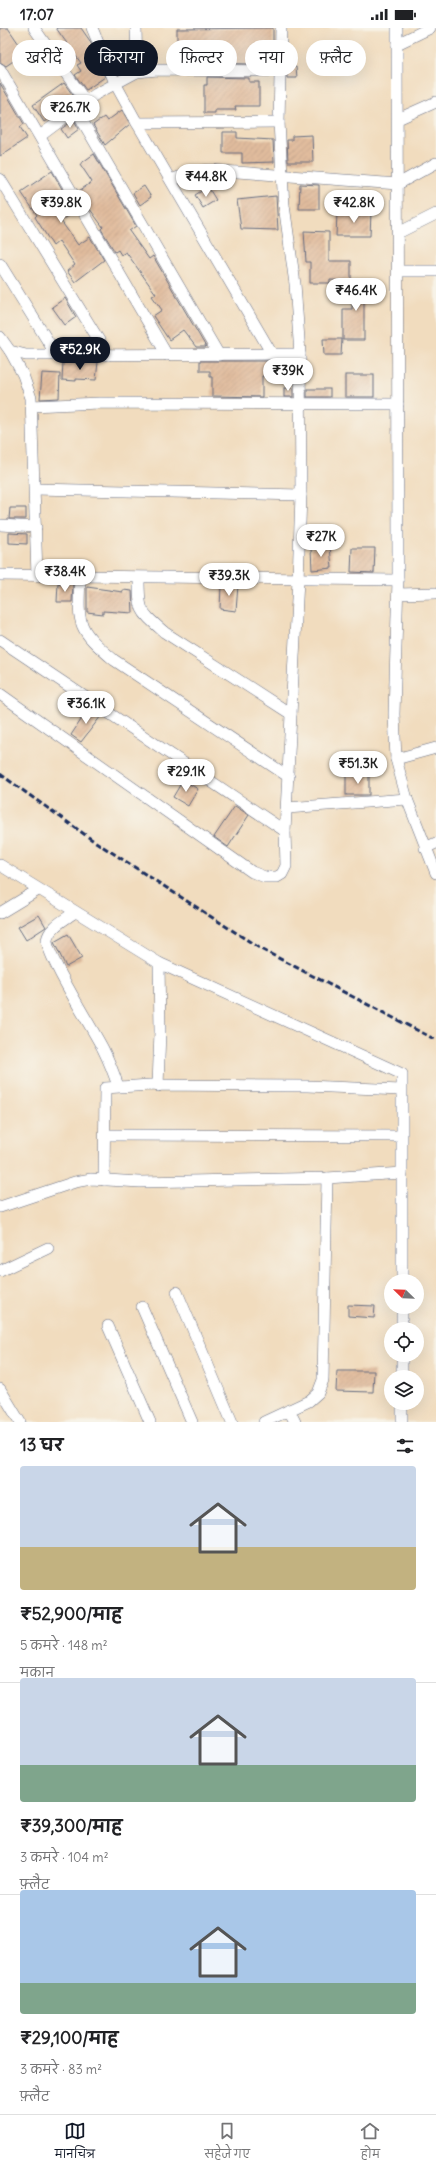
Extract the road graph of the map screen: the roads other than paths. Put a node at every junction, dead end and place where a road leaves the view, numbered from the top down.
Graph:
1 (34, 28) edge
2 (92, 28) edge
3 (136, 28) edge
4 (281, 28) edge
5 (397, 28) edge
6 (430, 28) edge
7 (136, 40) edge
8 (281, 40) edge
9 (397, 44) junction
10 (0, 69) edge
11 (158, 70) edge
12 (245, 71) edge
13 (129, 76) edge
14 (280, 76) edge
15 (115, 83) junction
16 (86, 102) junction
17 (436, 102) edge
18 (76, 110) junction
19 (398, 119) junction
20 (279, 122) junction
21 (137, 123) junction
22 (40, 136) junction
23 (436, 163) edge
24 (282, 176) junction
25 (0, 179) edge
26 (171, 180) junction
27 (398, 184) junction
28 (436, 214) edge
29 (398, 233) junction
30 (0, 264) edge
31 (398, 271) junction
32 (436, 271) edge
33 (0, 337) edge
34 (10, 351) junction
35 (272, 354) junction
36 (300, 354) junction
37 (108, 355) junction
38 (167, 355) junction
39 (219, 355) junction
40 (58, 356) junction
41 (300, 403) junction
42 (398, 404) junction
43 (32, 406) junction
44 (35, 489) junction
45 (301, 495) junction
46 (0, 525) edge
47 (36, 526) junction
48 (0, 575) edge
49 (37, 575) junction
50 (80, 576) junction
51 (139, 578) junction
52 (298, 580) junction
53 (398, 580) junction
54 (436, 593) edge
55 (398, 594) junction
56 (0, 640) edge
57 (0, 694) edge
58 (291, 714) junction
59 (436, 748) edge
60 (396, 759) junction
61 (289, 777) junction
62 (407, 799) junction
63 (287, 808) junction
64 (285, 831) junction
65 (436, 843) edge
66 (426, 848) junction
67 (0, 865) edge
68 (436, 873) edge
69 (38, 890) junction
70 (75, 912) junction
71 (0, 913) edge
72 (159, 963) junction
73 (118, 1086) junction
74 (158, 1086) junction
75 (401, 1090) junction
76 (105, 1135) junction
77 (401, 1136) junction
78 (402, 1173) junction
79 (327, 1178) junction
80 (104, 1180) junction
81 (0, 1207) edge
82 (48, 1248) dead end
83 (0, 1271) edge
84 (402, 1274) edge
85 (177, 1292) dead end
86 (142, 1307) dead end
87 (108, 1326) dead end
88 (0, 1389) edge
89 (289, 1410) junction
90 (402, 1410) edge
91 (20, 1422) edge
92 (150, 1422) edge
93 (192, 1422) edge
94 (232, 1422) edge
95 (264, 1422) edge
96 (295, 1422) edge
97 (402, 1422) edge

1 - 16 street
2 - 15 street
3 - 7 street
4 - 8 street
5 - 9 street
6 - 9 street
9 - 19 street
10 - 22 street
11 - 12 street
13 - 15 street
14 - 20 street
15 - 16 street
15 - 21 street
16 - 18 street
17 - 19 street
18 - 22 street
18 - 39 street
19 - 27 street
20 - 21 street
20 - 24 street
21 - 26 street
22 - 38 street
23 - 27 street
24 - 26 street
24 - 27 street
24 - 36 street
25 - 37 street
26 - 35 street
27 - 29 street
28 - 29 street
29 - 31 street
30 - 40 street
31 - 32 street
31 - 42 street
33 - 34 street
34 - 40 street
34 - 43 street
35 - 36 street
35 - 39 street
36 - 41 street
37 - 38 street
37 - 40 street
38 - 39 street
41 - 42 street
41 - 43 street
41 - 45 street
42 - 53 street
43 - 44 street
44 - 45 street
44 - 47 street
45 - 52 street
46 - 47 street
47 - 49 street
48 - 49 street
49 - 50 street
50 - 51 street
50 - 61 street
51 - 52 street
51 - 58 street
52 - 53 street
52 - 58 street
53 - 55 street
54 - 55 street
55 - 60 street
56 - 64 street
57 - 64 street
58 - 61 street
59 - 60 street
60 - 62 street
61 - 63 street
62 - 63 street
62 - 66 street
63 - 64 street
65 - 66 street
66 - 68 street
67 - 69 street
69 - 70 street
69 - 71 street
70 - 72 street
70 - 73 street
72 - 74 street
72 - 75 street
73 - 74 street
73 - 76 street
74 - 75 street
75 - 77 street
76 - 77 street
76 - 80 street
77 - 78 street
78 - 79 street
78 - 84 street
79 - 80 street
79 - 89 street
80 - 81 street
82 - 83 street
85 - 94 street
86 - 93 street
87 - 92 street
88 - 91 street
89 - 95 street
89 - 96 street
90 - 97 street

